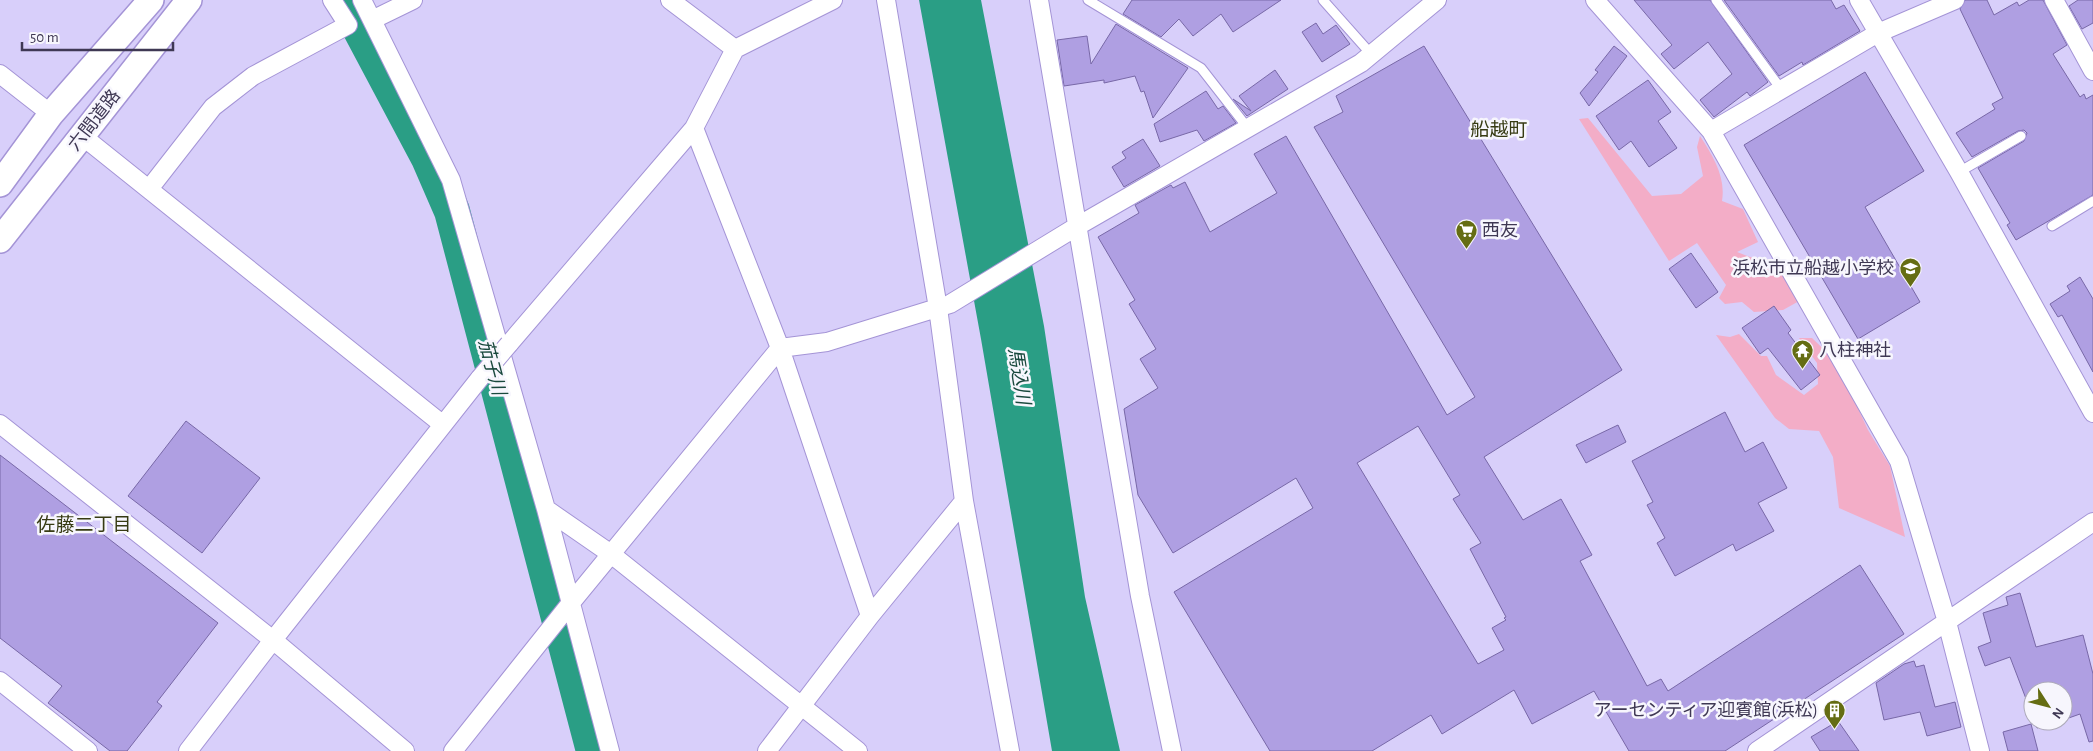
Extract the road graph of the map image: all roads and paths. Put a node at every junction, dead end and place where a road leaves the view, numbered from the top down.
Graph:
1 (151, 0) edge
2 (189, 0) edge
3 (332, 0) edge
4 (362, 0) edge
5 (413, 0) edge
6 (670, 0) edge
7 (833, 0) edge
8 (886, 0) edge
9 (1039, 0) edge
10 (1088, 0) edge
11 (1323, 0) edge
12 (1437, 0) edge
13 (1595, 0) edge
14 (1716, 0) edge
15 (1859, 0) edge
16 (1955, 0) edge
17 (2054, 0) edge
18 (372, 20) junction
19 (1878, 33) junction
20 (735, 49) junction
21 (1371, 54) junction
22 (2093, 71) edge
23 (0, 74) edge
24 (1781, 89) junction
25 (51, 114) junction
26 (1247, 127) junction
27 (694, 128) junction
28 (1711, 131) junction
29 (81, 135) junction
30 (2021, 136) dead end
31 (1960, 172) junction
32 (0, 184) edge
33 (149, 189) junction
34 (2093, 201) edge
35 (2052, 226) dead end
36 (1071, 230) junction
37 (0, 240) edge
38 (944, 306) junction
39 (780, 348) junction
40 (2093, 413) edge
41 (0, 424) edge
42 (442, 424) junction
43 (964, 501) junction
44 (546, 509) junction
45 (2093, 522) edge
46 (611, 554) junction
47 (570, 604) junction
48 (870, 616) junction
49 (1947, 622) junction
50 (274, 640) junction
51 (0, 681) edge
52 (801, 708) junction
53 (88, 751) edge
54 (188, 751) edge
55 (405, 751) edge
56 (453, 751) edge
57 (610, 751) edge
58 (767, 751) edge
59 (858, 751) edge
60 (1010, 751) edge
61 (1172, 751) edge
62 (1757, 751) edge
63 (1980, 751) edge

1 - 25 street, 六間道路
2 - 29 street, 六間道路
3 - 33 street
4 - 18 street
5 - 18 street
6 - 20 street
7 - 20 street
8 - 38 street
9 - 36 street
10 - 26 lane
11 - 21 lane
12 - 21 street
13 - 28 street
14 - 24 lane
15 - 19 street
16 - 19 street
17 - 22 street
18 - 44 street
19 - 24 street
19 - 31 street
20 - 27 street
21 - 26 street
23 - 25 street
24 - 28 street
25 - 32 street, 六間道路
26 - 36 street
27 - 39 street
27 - 42 street, bridge
28 - 49 street
29 - 33 street
29 - 37 street, 六間道路
30 - 31 lane
31 - 40 street
33 - 42 street
34 - 35 lane
36 - 38 street
36 - 61 street
38 - 39 street
38 - 43 street
39 - 46 street
39 - 48 street
41 - 50 street
42 - 50 street
43 - 48 street
43 - 60 street
44 - 46 street
44 - 47 street
45 - 49 street
46 - 47 street
46 - 52 street
47 - 56 street
47 - 57 street
48 - 52 street
49 - 62 street
49 - 63 street
50 - 54 street
50 - 55 street
51 - 53 street
52 - 58 street
52 - 59 street

